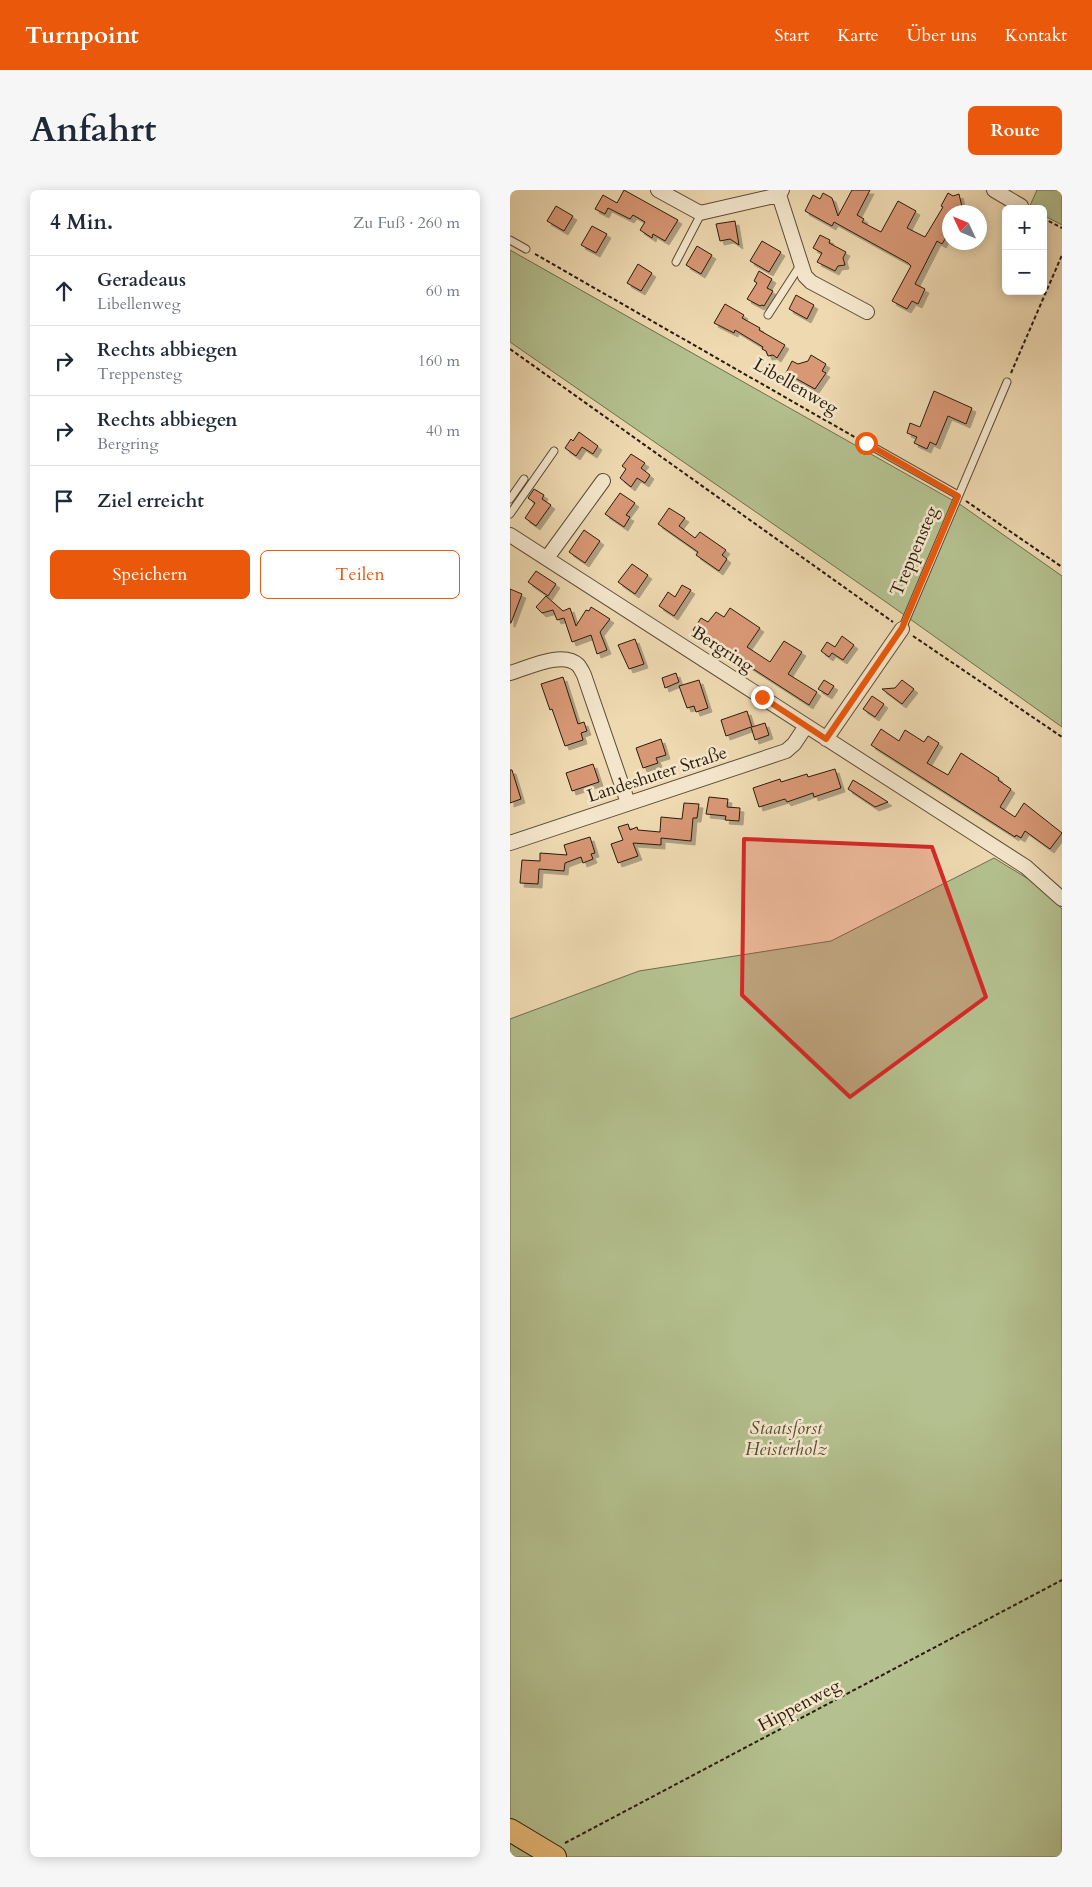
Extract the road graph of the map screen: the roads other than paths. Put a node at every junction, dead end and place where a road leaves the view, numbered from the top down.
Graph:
1 (658, 190) edge
2 (994, 190) edge
3 (780, 192) edge
4 (1019, 205) edge
5 (702, 212) junction
6 (510, 240) edge
7 (526, 249) road end
8 (676, 262) dead end
9 (801, 264) junction
10 (867, 312) dead end
11 (768, 315) dead end
12 (1008, 382) road end
13 (866, 443) road end
14 (554, 451) dead end
15 (524, 479) dead end
16 (603, 481) dead end
17 (958, 496) junction
18 (510, 499) edge
19 (510, 514) edge
20 (510, 535) edge
21 (547, 558) junction
22 (902, 628) joint
23 (510, 673) edge
24 (806, 726) junction
25 (826, 739) junction
26 (628, 803) junction
27 (510, 843) edge
28 (1062, 899) edge
29 (510, 1830) edge
30 (551, 1854) edge

1 - 5 street
2 - 4 street
3 - 5 street
3 - 9 street
5 - 8 lane
6 - 7 lane
9 - 10 street
9 - 11 lane
12 - 17 lane, Treppensteg
13 - 17 lane
14 - 19 lane
15 - 18 lane
16 - 21 street
17 - 22 lane, Treppensteg
20 - 21 street, Bergring
21 - 24 street, Bergring
22 - 25 street, Treppensteg
23 - 26 street
24 - 25 street, Bergring
24 - 26 street, Landeshuter Straße
25 - 28 street, Bergring
26 - 27 street, Landeshuter Straße
29 - 30 main road

